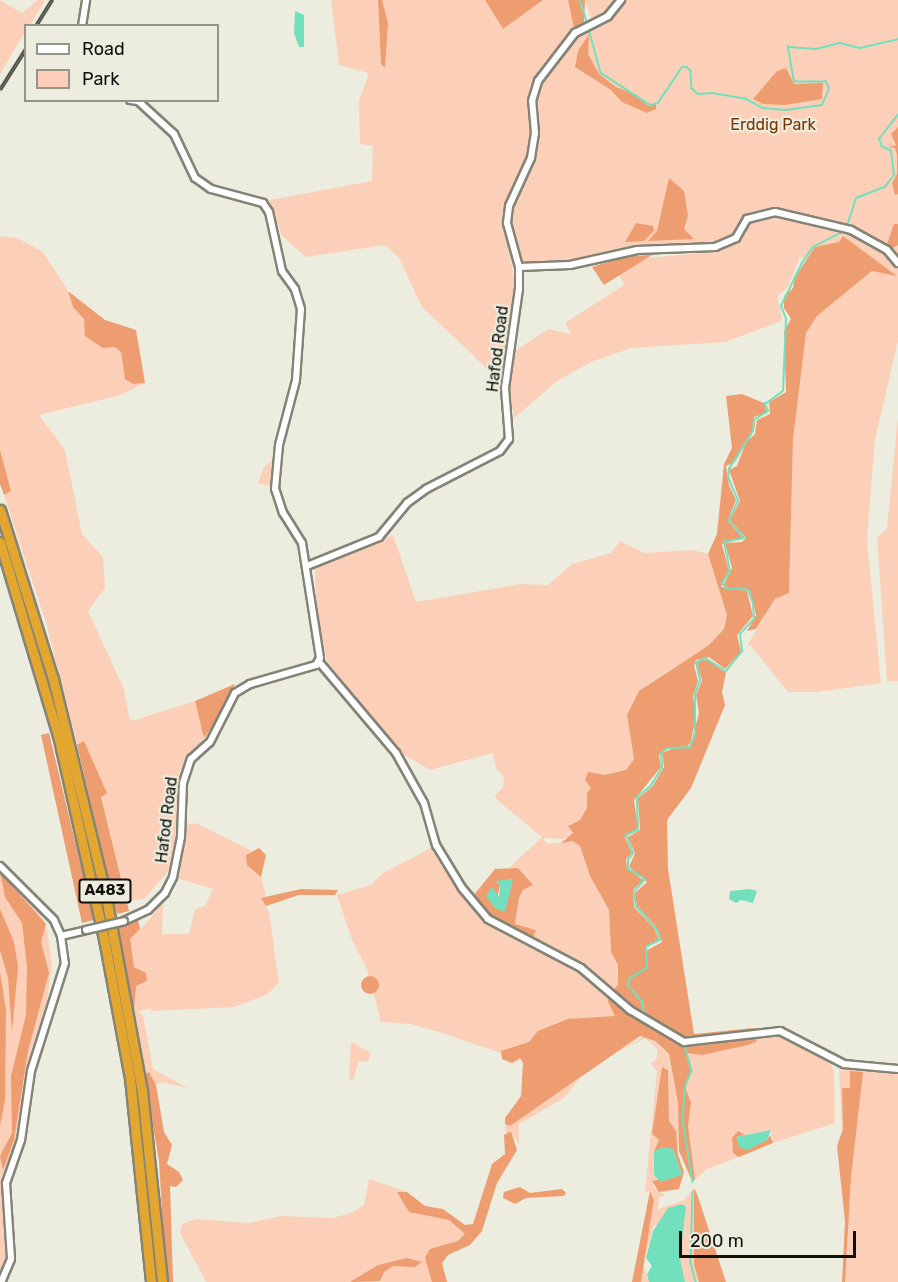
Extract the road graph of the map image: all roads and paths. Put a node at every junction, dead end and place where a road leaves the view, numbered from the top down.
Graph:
1 (86, 0) edge
2 (621, 0) edge
3 (82, 24) edge
4 (139, 102) edge
5 (898, 262) edge
6 (519, 267) junction
7 (0, 510) edge
8 (0, 542) edge
9 (307, 566) junction
10 (320, 663) junction
11 (0, 866) edge
12 (61, 936) junction
13 (898, 1069) edge
14 (1, 1282) edge
15 (151, 1282) edge
16 (162, 1282) edge

1 - 3 street
2 - 6 street, Hafod Road
4 - 9 street
5 - 6 street
6 - 9 street, Hafod Road
7 - 16 highway, A483
8 - 15 highway, A483
9 - 10 street
10 - 12 street, Hafod Road, bridge
10 - 13 street
11 - 12 street
12 - 14 street

